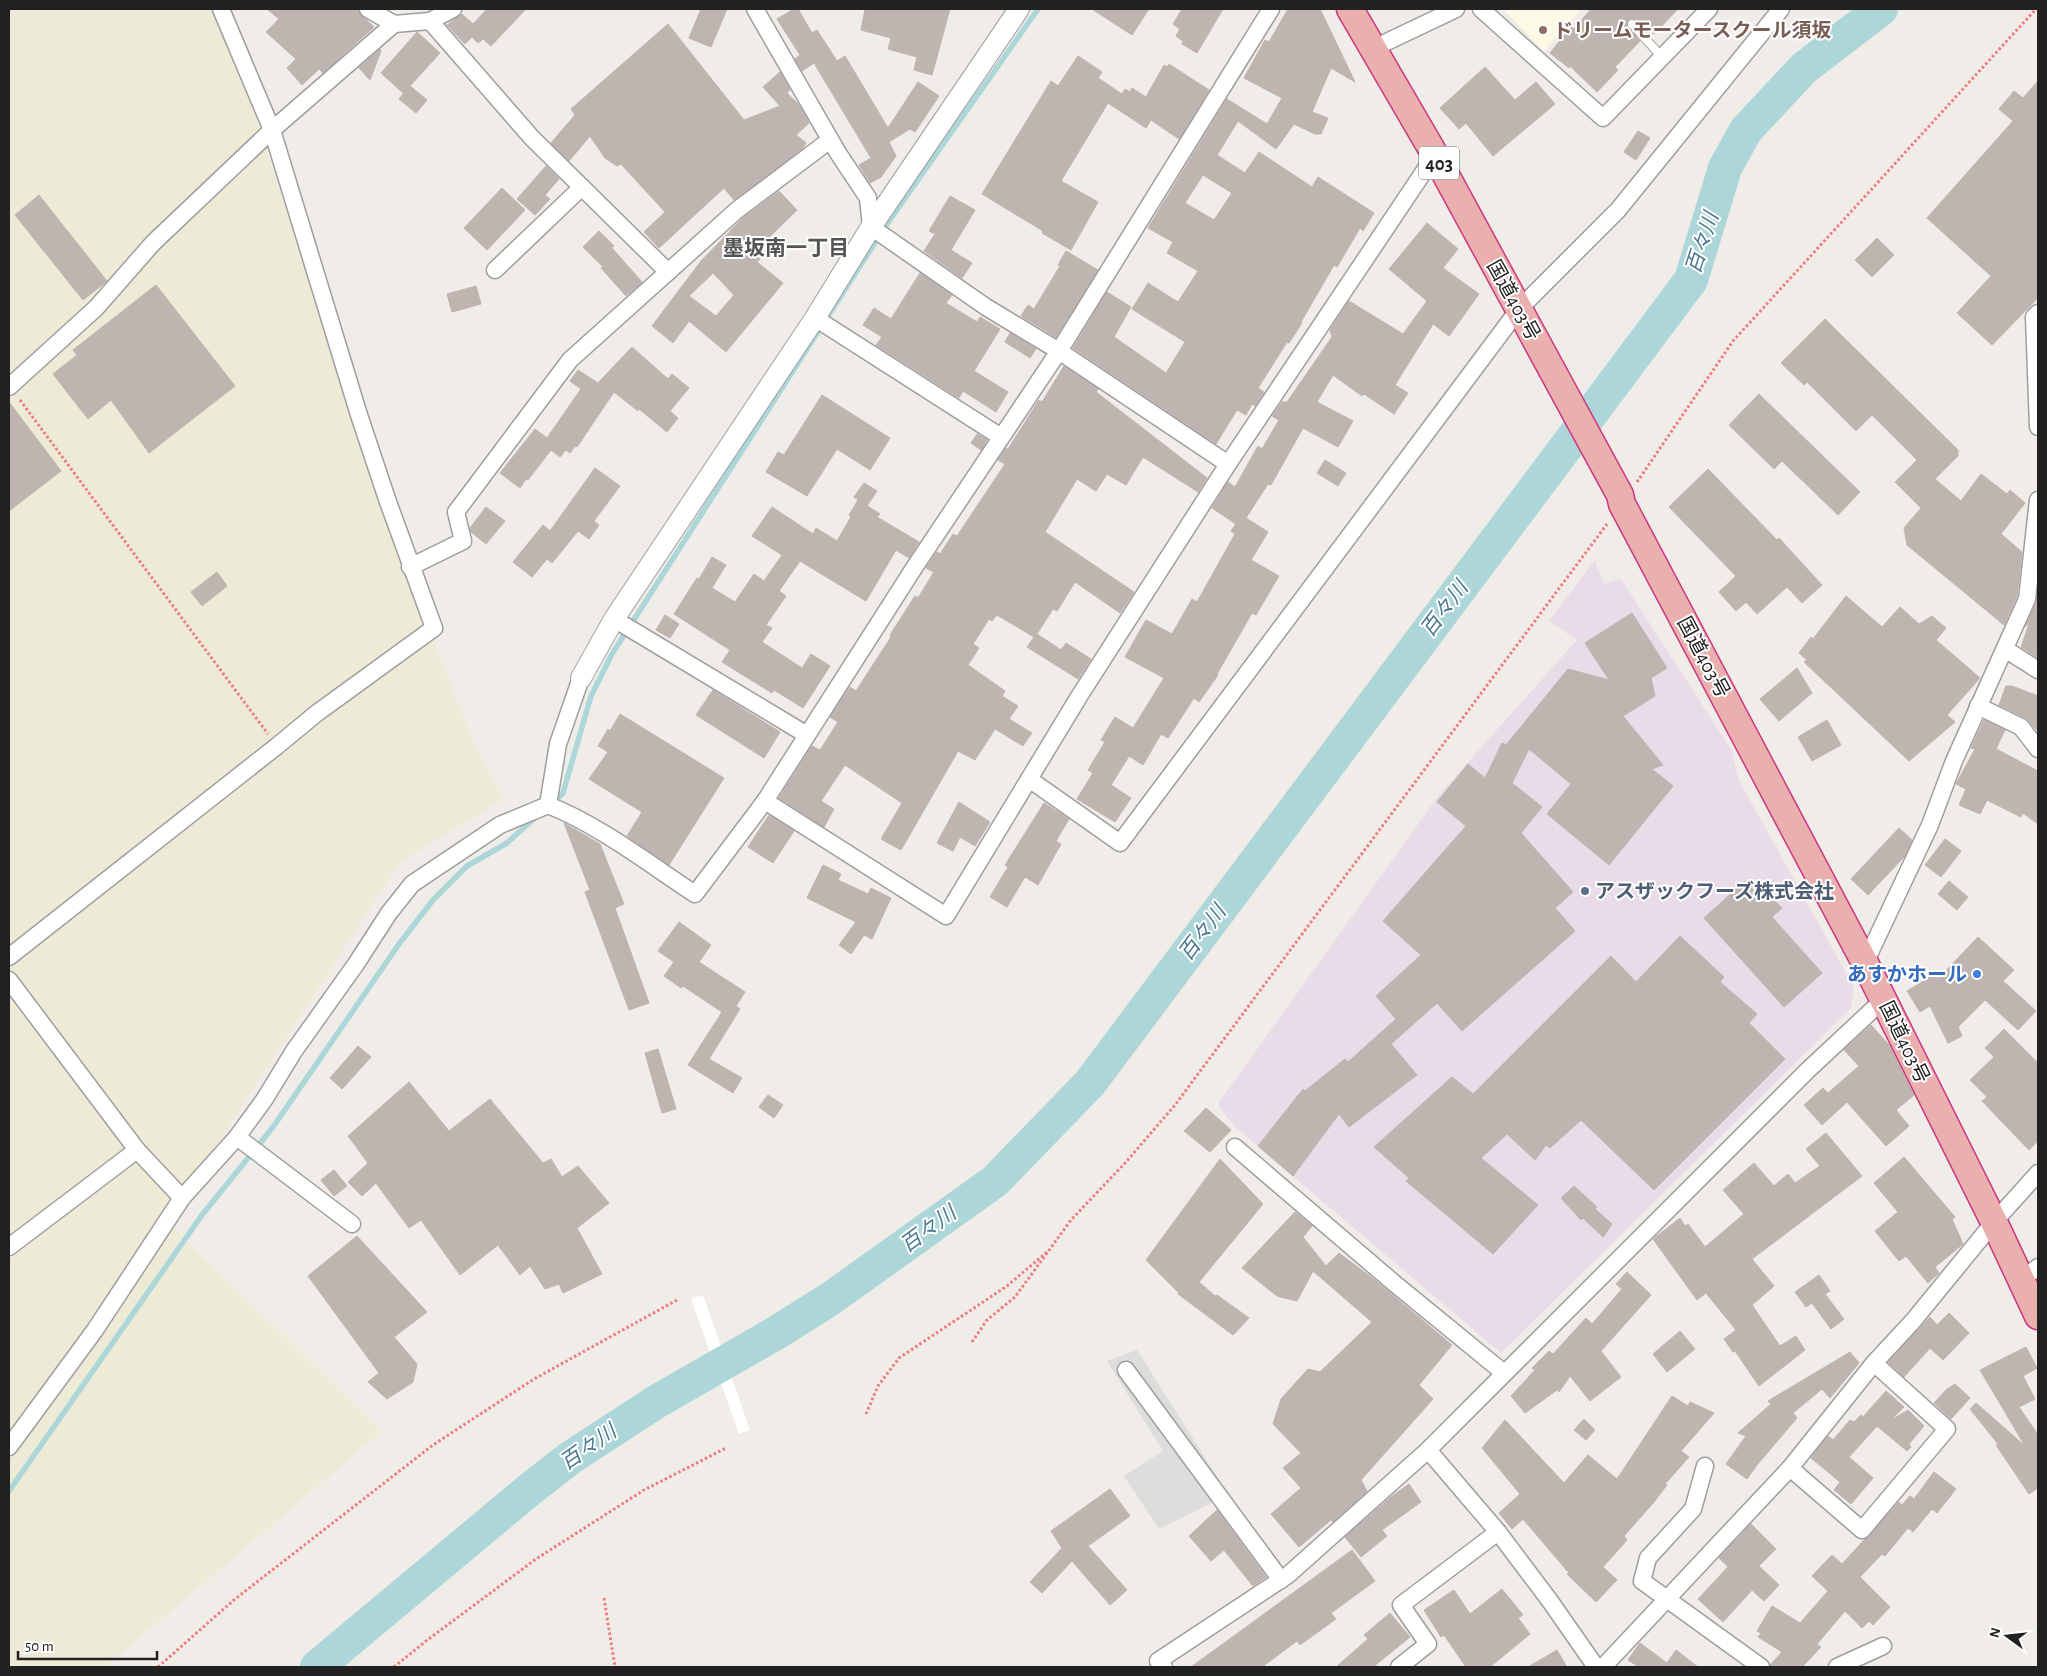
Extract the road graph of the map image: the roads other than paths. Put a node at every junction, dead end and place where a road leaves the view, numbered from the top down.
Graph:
1 (220, 9) edge
2 (368, 9) edge
3 (453, 9) edge
4 (755, 9) edge
5 (1019, 9) edge
6 (1271, 9) edge
7 (1350, 9) edge
8 (1456, 9) edge
9 (1481, 9) edge
10 (1709, 9) edge
11 (1781, 9) edge
12 (430, 21) junction
13 (394, 24) junction
14 (1632, 24) dead end
15 (1374, 48) junction
16 (1662, 57) junction
17 (272, 130) junction
18 (830, 140) junction
19 (1435, 155) junction
20 (582, 187) junction
21 (871, 227) junction
22 (495, 270) dead end
23 (668, 272) junction
24 (2038, 313) edge
25 (1522, 314) junction
26 (815, 318) junction
27 (1059, 351) junction
28 (9, 386) edge
29 (2038, 398) edge
30 (2038, 427) edge
31 (1001, 437) junction
32 (1228, 464) junction
33 (2038, 500) edge
34 (410, 567) junction
35 (614, 618) junction
36 (2005, 649) junction
37 (2038, 670) edge
38 (581, 678) joint
39 (1978, 706) junction
40 (807, 735) junction
41 (2038, 749) edge
42 (1029, 779) junction
43 (765, 801) junction
44 (548, 805) junction
45 (9, 957) edge
46 (1865, 963) junction
47 (9, 980) edge
48 (1884, 999) junction
49 (237, 1137) junction
50 (1234, 1147) dead end
51 (136, 1150) junction
52 (2038, 1173) edge
53 (182, 1198) junction
54 (1994, 1222) junction
55 (352, 1224) dead end
56 (9, 1246) edge
57 (2030, 1274) edge
58 (2038, 1316) edge
59 (1874, 1363) junction
60 (1126, 1370) dead end
61 (1504, 1373) junction
62 (9, 1446) edge
63 (1428, 1450) junction
64 (1705, 1466) dead end
65 (1790, 1468) junction
66 (1498, 1532) junction
67 (1281, 1580) junction
68 (1668, 1600) junction
69 (1883, 1646) dead end
70 (1164, 1667) edge
71 (1399, 1667) edge
72 (1596, 1667) edge
73 (1603, 1667) edge
74 (1761, 1667) edge
75 (1837, 1667) edge

1 - 17 street
2 - 13 street
3 - 12 street
4 - 18 street
5 - 21 street
6 - 27 street
7 - 15 highway, 国道403号 / 403
8 - 15 street
9 - 16 street
10 - 16 street
11 - 25 street
12 - 13 street
12 - 20 street
13 - 17 street
14 - 16 lane
15 - 19 highway, 国道403号 / 403
17 - 28 street
17 - 34 street
18 - 21 street
18 - 23 street
19 - 25 highway, 国道403号 / 403
19 - 32 street
20 - 22 street
20 - 23 street
21 - 26 street
21 - 27 street
23 - 34 street
24 - 29 street
25 - 42 street
25 - 46 highway, 国道403号 / 403
26 - 31 street
26 - 35 street
27 - 31 street
27 - 32 street
29 - 30 street
31 - 40 street
32 - 42 street
33 - 36 street
34 - 45 street
35 - 38 street
35 - 40 street
36 - 37 street
36 - 39 street
38 - 44 street
39 - 41 street
39 - 46 street
40 - 43 street
42 - 43 street
43 - 44 street
44 - 49 street
46 - 48 highway, 国道403号 / 403
47 - 51 street
48 - 54 highway, 国道403号 / 403
48 - 61 street
49 - 53 street
49 - 55 street
50 - 61 street
51 - 53 street
51 - 56 street
52 - 54 street
53 - 62 street
54 - 57 highway, 国道403号 / 403
54 - 59 street
57 - 58 highway, 国道403号 / 403
59 - 65 street
59 - 65 street
60 - 67 street
61 - 63 street
63 - 66 street
63 - 67 street
64 - 68 street
65 - 68 street
66 - 71 street
66 - 72 street
67 - 70 street
68 - 73 street
68 - 74 street
69 - 75 street

